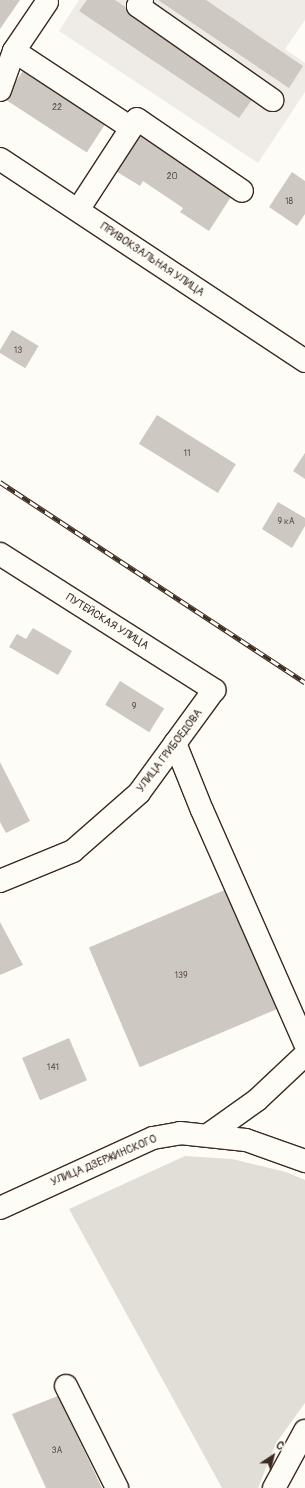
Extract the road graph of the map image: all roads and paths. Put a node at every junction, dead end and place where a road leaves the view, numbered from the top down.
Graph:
1 (142, 0) edge
2 (46, 2) dead end
3 (14, 51) junction
4 (0, 90) edge
5 (272, 100) dead end
6 (131, 128) junction
7 (0, 159) edge
8 (242, 191) dead end
9 (78, 210) junction
10 (305, 361) edge
11 (0, 554) edge
12 (214, 690) joint
13 (175, 743) junction
14 (0, 881) edge
15 (305, 1042) edge
16 (305, 1055) edge
17 (208, 1135) junction
18 (305, 1161) edge
19 (0, 1208) edge
20 (66, 1386) dead end
21 (305, 1431) edge
22 (117, 1488) edge
23 (274, 1488) edge

1 - 5 street
2 - 3 street
3 - 4 street
3 - 6 street
6 - 8 street
6 - 9 street
7 - 9 street, ПРИВОКЗАЛЬНАЯ УЛИЦА
9 - 10 street, ПРИВОКЗАЛЬНАЯ УЛИЦА
11 - 12 street, ПУТЕЙСКАЯ УЛИЦА
12 - 13 street, УЛИЦА ГРИБОЕДОВА
13 - 14 street, УЛИЦА ГРИБОЕДОВА
13 - 15 street
16 - 17 street
17 - 18 street, УЛИЦА ДЗЕРЖИНСКОГО
17 - 19 street, УЛИЦА ДЗЕРЖИНСКОГО
20 - 22 street
21 - 23 street

